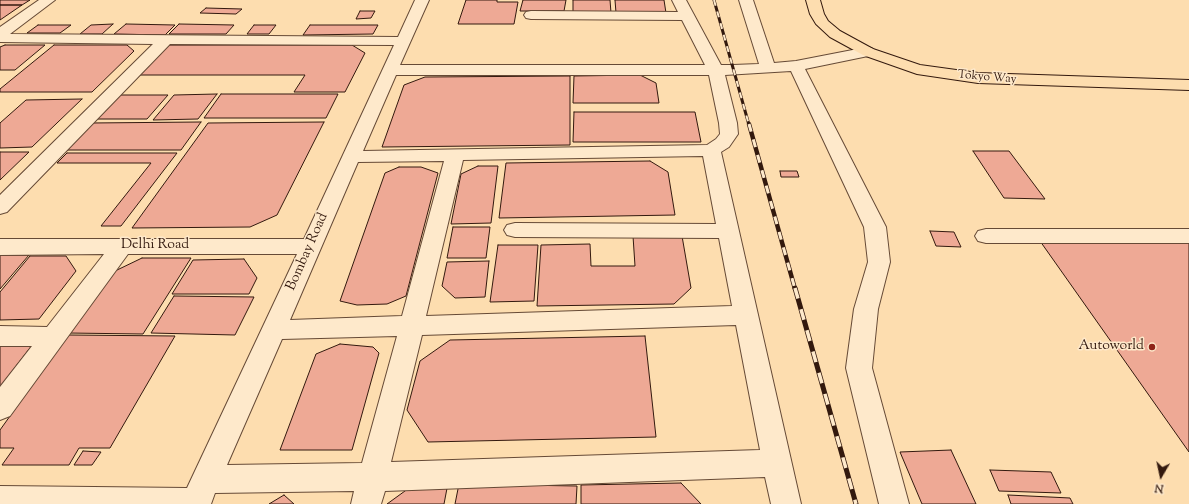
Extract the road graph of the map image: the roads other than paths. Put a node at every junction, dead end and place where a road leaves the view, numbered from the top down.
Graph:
1 (48, 0) edge
2 (422, 0) edge
3 (680, 0) edge
4 (746, 0) edge
5 (812, 0) edge
6 (531, 15) dead end
7 (688, 16) junction
8 (0, 34) edge
9 (0, 38) edge
10 (166, 39) junction
11 (403, 41) junction
12 (868, 52) junction
13 (796, 66) junction
14 (768, 68) junction
15 (390, 70) junction
16 (716, 71) junction
17 (1189, 85) edge
18 (711, 150) junction
19 (455, 155) junction
20 (351, 157) junction
21 (0, 207) edge
22 (515, 230) dead end
23 (728, 231) junction
24 (986, 236) dead end
25 (1189, 236) edge
26 (0, 246) edge
27 (122, 246) junction
28 (311, 246) junction
29 (746, 315) junction
30 (412, 325) junction
31 (273, 330) junction
32 (0, 336) edge
33 (53, 337) junction
34 (0, 408) edge
35 (777, 463) junction
36 (370, 490) edge
37 (199, 495) edge
38 (0, 501) edge
39 (786, 504) edge
40 (894, 504) edge

1 - 8 street
2 - 11 street, Bombay Road
3 - 7 street
4 - 14 street
5 - 12 main road, Tokyo Way
6 - 7 street
7 - 16 street
9 - 10 street
10 - 11 street
10 - 21 street
11 - 15 street, Bombay Road
12 - 13 street
12 - 17 main road, Tokyo Way
13 - 14 street
13 - 40 street
14 - 16 street
15 - 16 street
15 - 20 street, Bombay Road
16 - 18 street
18 - 19 street
18 - 23 street
19 - 20 street
19 - 30 street
20 - 28 street, Bombay Road
22 - 23 street
23 - 29 street
24 - 25 street
26 - 27 street, Delhi Road
27 - 28 street, Delhi Road
27 - 33 street
28 - 31 street, Bombay Road
29 - 30 street
29 - 35 street
30 - 31 street
30 - 36 street
31 - 37 street, Bombay Road
32 - 33 street
33 - 34 street
35 - 36 street
35 - 39 street
36 - 37 street
37 - 38 street

